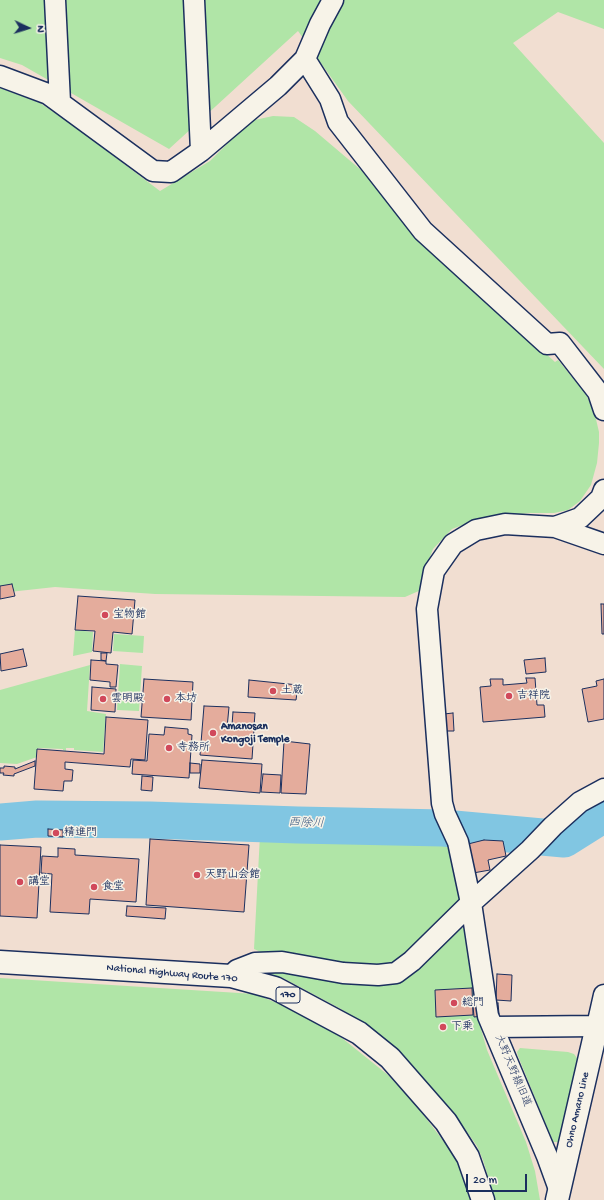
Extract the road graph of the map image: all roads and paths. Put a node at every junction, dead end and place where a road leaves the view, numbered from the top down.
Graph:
1 (55, 0) edge
2 (194, 0) edge
3 (333, 0) edge
4 (305, 59) junction
5 (0, 76) edge
6 (60, 102) junction
7 (201, 151) junction
8 (604, 410) edge
9 (604, 490) edge
10 (555, 527) junction
11 (604, 544) edge
12 (604, 789) edge
13 (471, 903) junction
14 (0, 962) edge
15 (231, 976) junction
16 (604, 995) edge
17 (601, 1026) edge
18 (493, 1027) junction
19 (558, 1194) edge
20 (483, 1200) edge

1 - 6 street
2 - 7 street
3 - 4 street
4 - 7 street
4 - 8 street
5 - 6 street
6 - 7 street
9 - 10 street
10 - 11 street
10 - 13 street
12 - 13 street
13 - 15 street
13 - 18 street
14 - 15 main road, National Highway Route 170 / 170
15 - 20 main road, National Highway Route 170 / 170
16 - 17 street
17 - 18 street, 大野天野線旧道
17 - 19 main road, Ohno Amano Line
18 - 19 street, 大野天野線旧道

